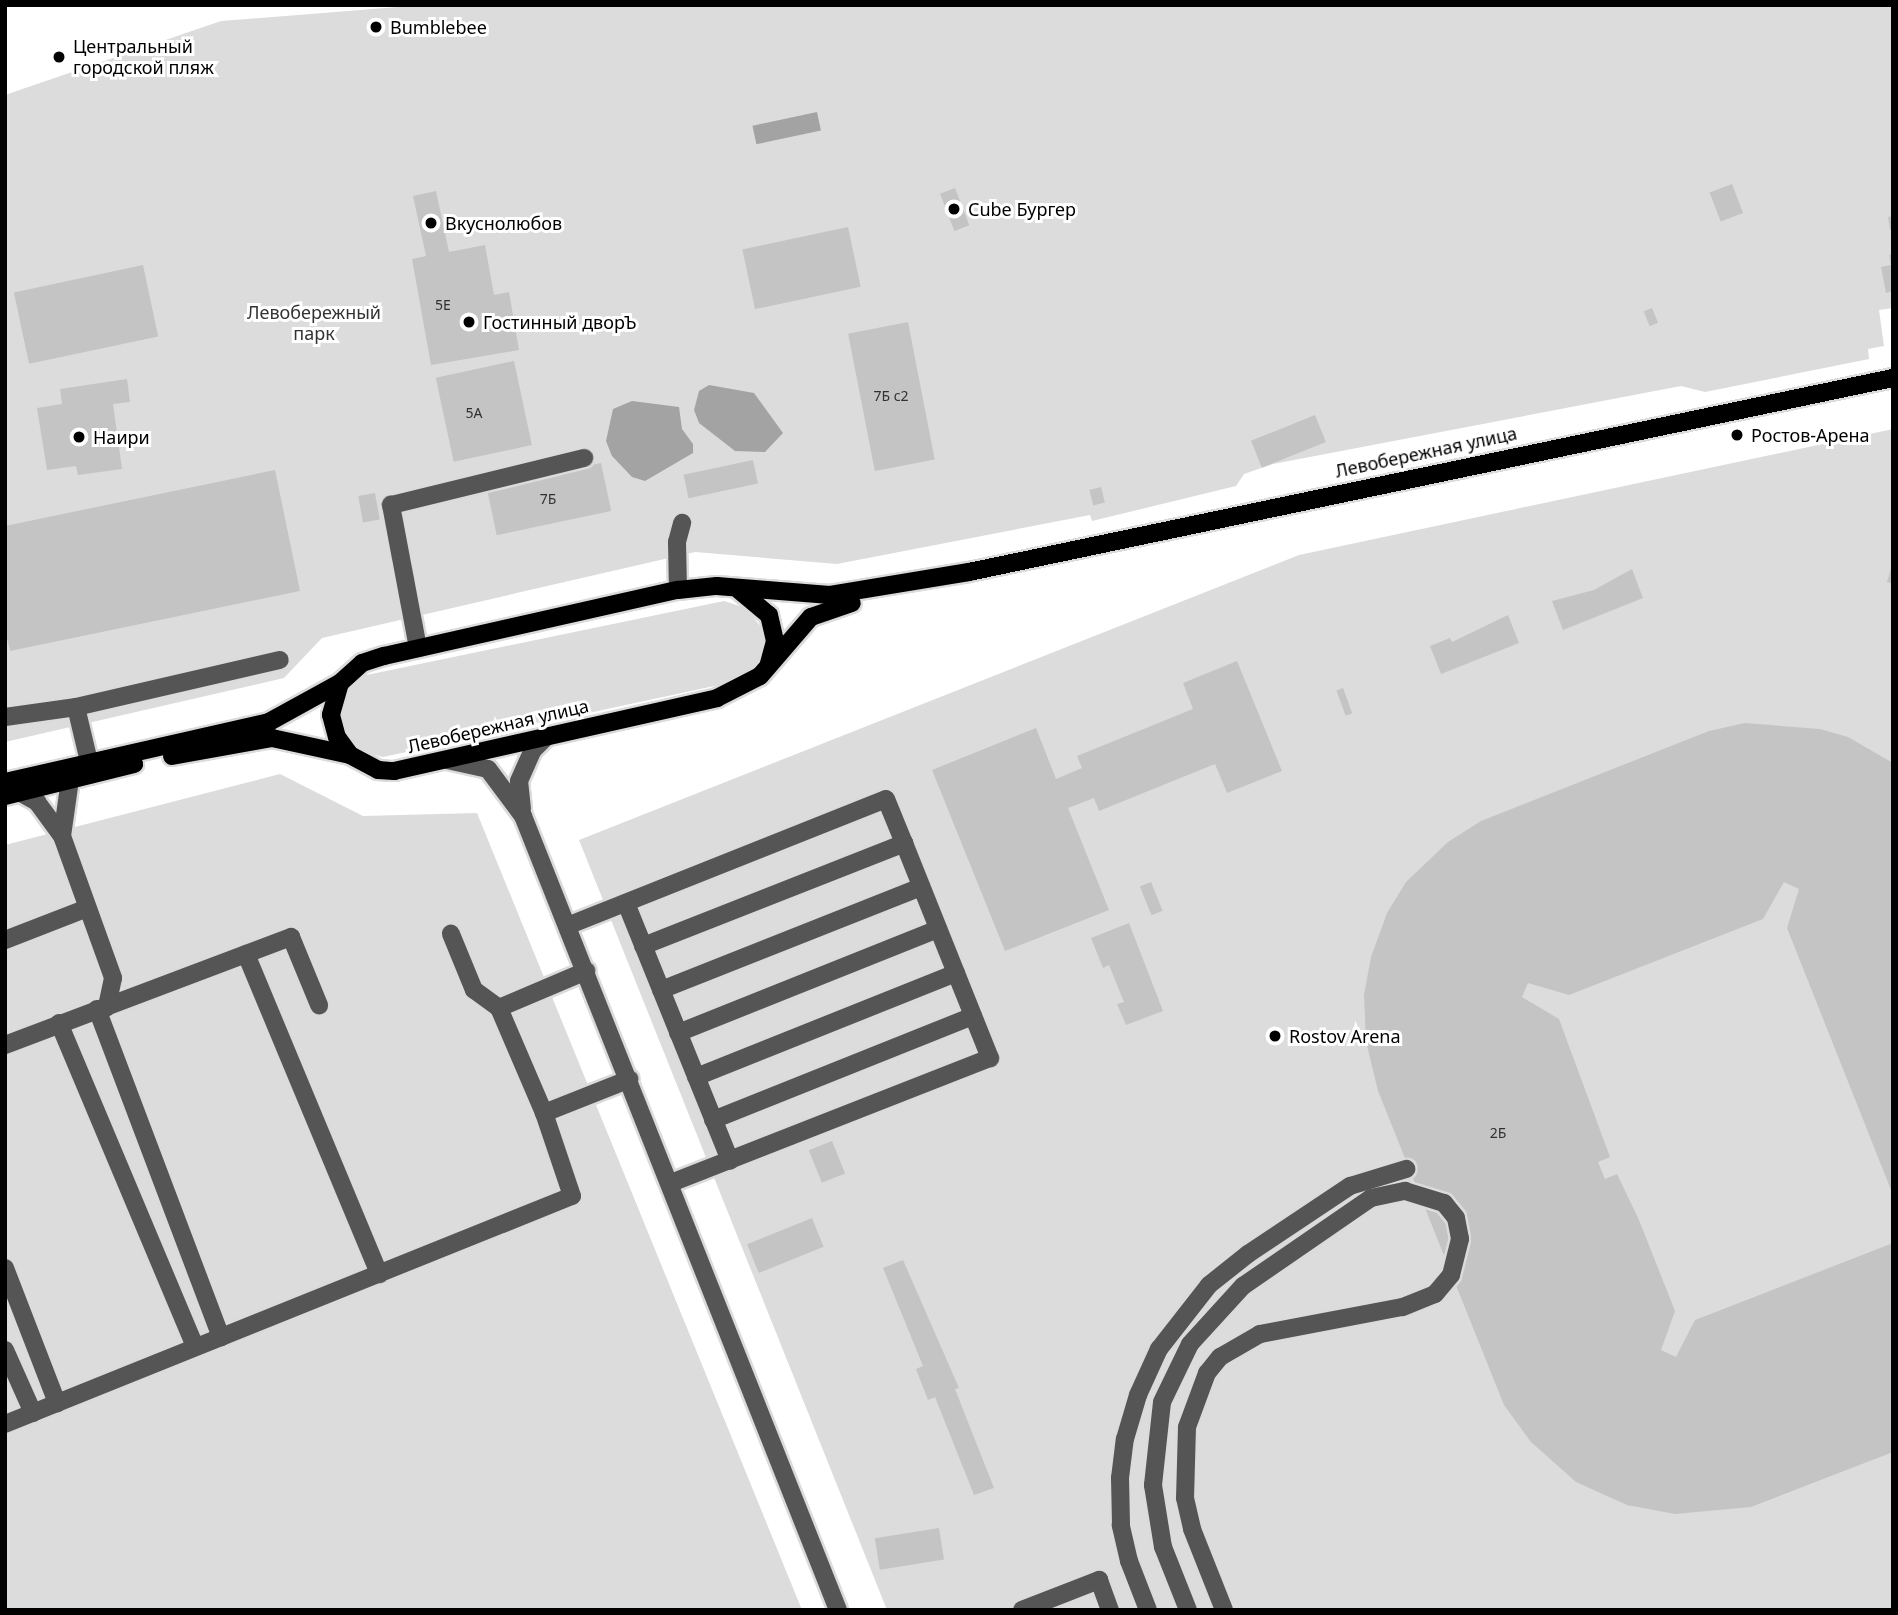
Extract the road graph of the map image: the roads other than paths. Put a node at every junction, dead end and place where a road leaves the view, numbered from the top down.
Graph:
1 (1893, 379) edge
2 (584, 458) dead end
3 (682, 523) dead end
4 (969, 572) junction
5 (678, 590) junction
6 (739, 590) junction
7 (418, 648) junction
8 (280, 660) dead end
9 (769, 666) junction
10 (340, 683) junction
11 (76, 707) junction
12 (5, 718) edge
13 (546, 737) junction
14 (350, 755) junction
15 (444, 759) junction
16 (91, 768) junction
17 (70, 779) junction
18 (10, 790) edge
19 (523, 816) junction
20 (62, 836) junction
21 (904, 843) junction
22 (921, 887) junction
23 (626, 903) junction
24 (85, 909) junction
25 (567, 926) junction
26 (938, 929) junction
27 (451, 934) dead end
28 (5, 940) edge
29 (643, 946) junction
30 (246, 954) junction
31 (586, 971) junction
32 (956, 973) junction
33 (113, 978) junction
34 (661, 990) junction
35 (142, 991) junction
36 (319, 1005) dead end
37 (102, 1008) junction
38 (499, 1008) junction
39 (973, 1016) junction
40 (59, 1023) junction
41 (678, 1032) junction
42 (5, 1045) edge
43 (696, 1077) junction
44 (630, 1079) junction
45 (544, 1113) junction
46 (713, 1120) junction
47 (730, 1161) junction
48 (1406, 1170) dead end
49 (670, 1183) junction
50 (5, 1268) edge
51 (379, 1274) junction
52 (220, 1337) junction
53 (195, 1347) junction
54 (5, 1350) edge
55 (57, 1404) junction
56 (33, 1413) junction
57 (5, 1423) edge
58 (838, 1610) edge
59 (1022, 1610) edge
60 (1110, 1610) edge
61 (1148, 1610) edge
62 (1188, 1610) edge
63 (1224, 1610) edge

1 - 4 main road, Левобережная улица
2 - 7 street
3 - 5 street
4 - 6 main road, Левобережная улица
4 - 9 main road, Левобережная улица
5 - 6 main road, Левобережная улица
5 - 7 main road, Левобережная улица
6 - 9 main road
7 - 10 main road, Левобережная улица
8 - 11 street
9 - 13 main road, Левобережная улица
10 - 14 main road
10 - 16 main road, Левобережная улица
11 - 12 street
11 - 16 street
13 - 15 main road, Левобережная улица
13 - 19 street
14 - 15 main road, Левобережная улица
14 - 16 main road, Левобережная улица
15 - 19 street
16 - 17 main road, Левобережная улица
16 - 18 main road, Левобережная улица
17 - 18 main road, Левобережная улица
17 - 20 street
18 - 20 street
19 - 25 street
20 - 24 street
21 - 22 street
21 - 23 street
21 - 29 street
22 - 26 street
22 - 34 street
23 - 25 street
23 - 29 street
24 - 28 street
24 - 33 street
25 - 31 street
26 - 32 street
26 - 41 street
27 - 38 street
29 - 34 street
30 - 35 street
30 - 36 street
30 - 51 street
31 - 38 street
31 - 44 street
32 - 39 street
32 - 43 street
33 - 35 street
33 - 37 street
34 - 41 street
35 - 37 street
37 - 40 street
37 - 52 street
38 - 45 street
39 - 46 street
39 - 47 street
40 - 42 street
40 - 53 street
41 - 43 street
43 - 46 street
44 - 45 street
44 - 49 street
45 - 51 street
46 - 47 street
47 - 49 street
48 - 61 street
49 - 58 street
50 - 55 street
51 - 52 street
52 - 53 street
53 - 55 street
54 - 56 street
55 - 56 street
56 - 57 street
59 - 60 street
62 - 63 street

